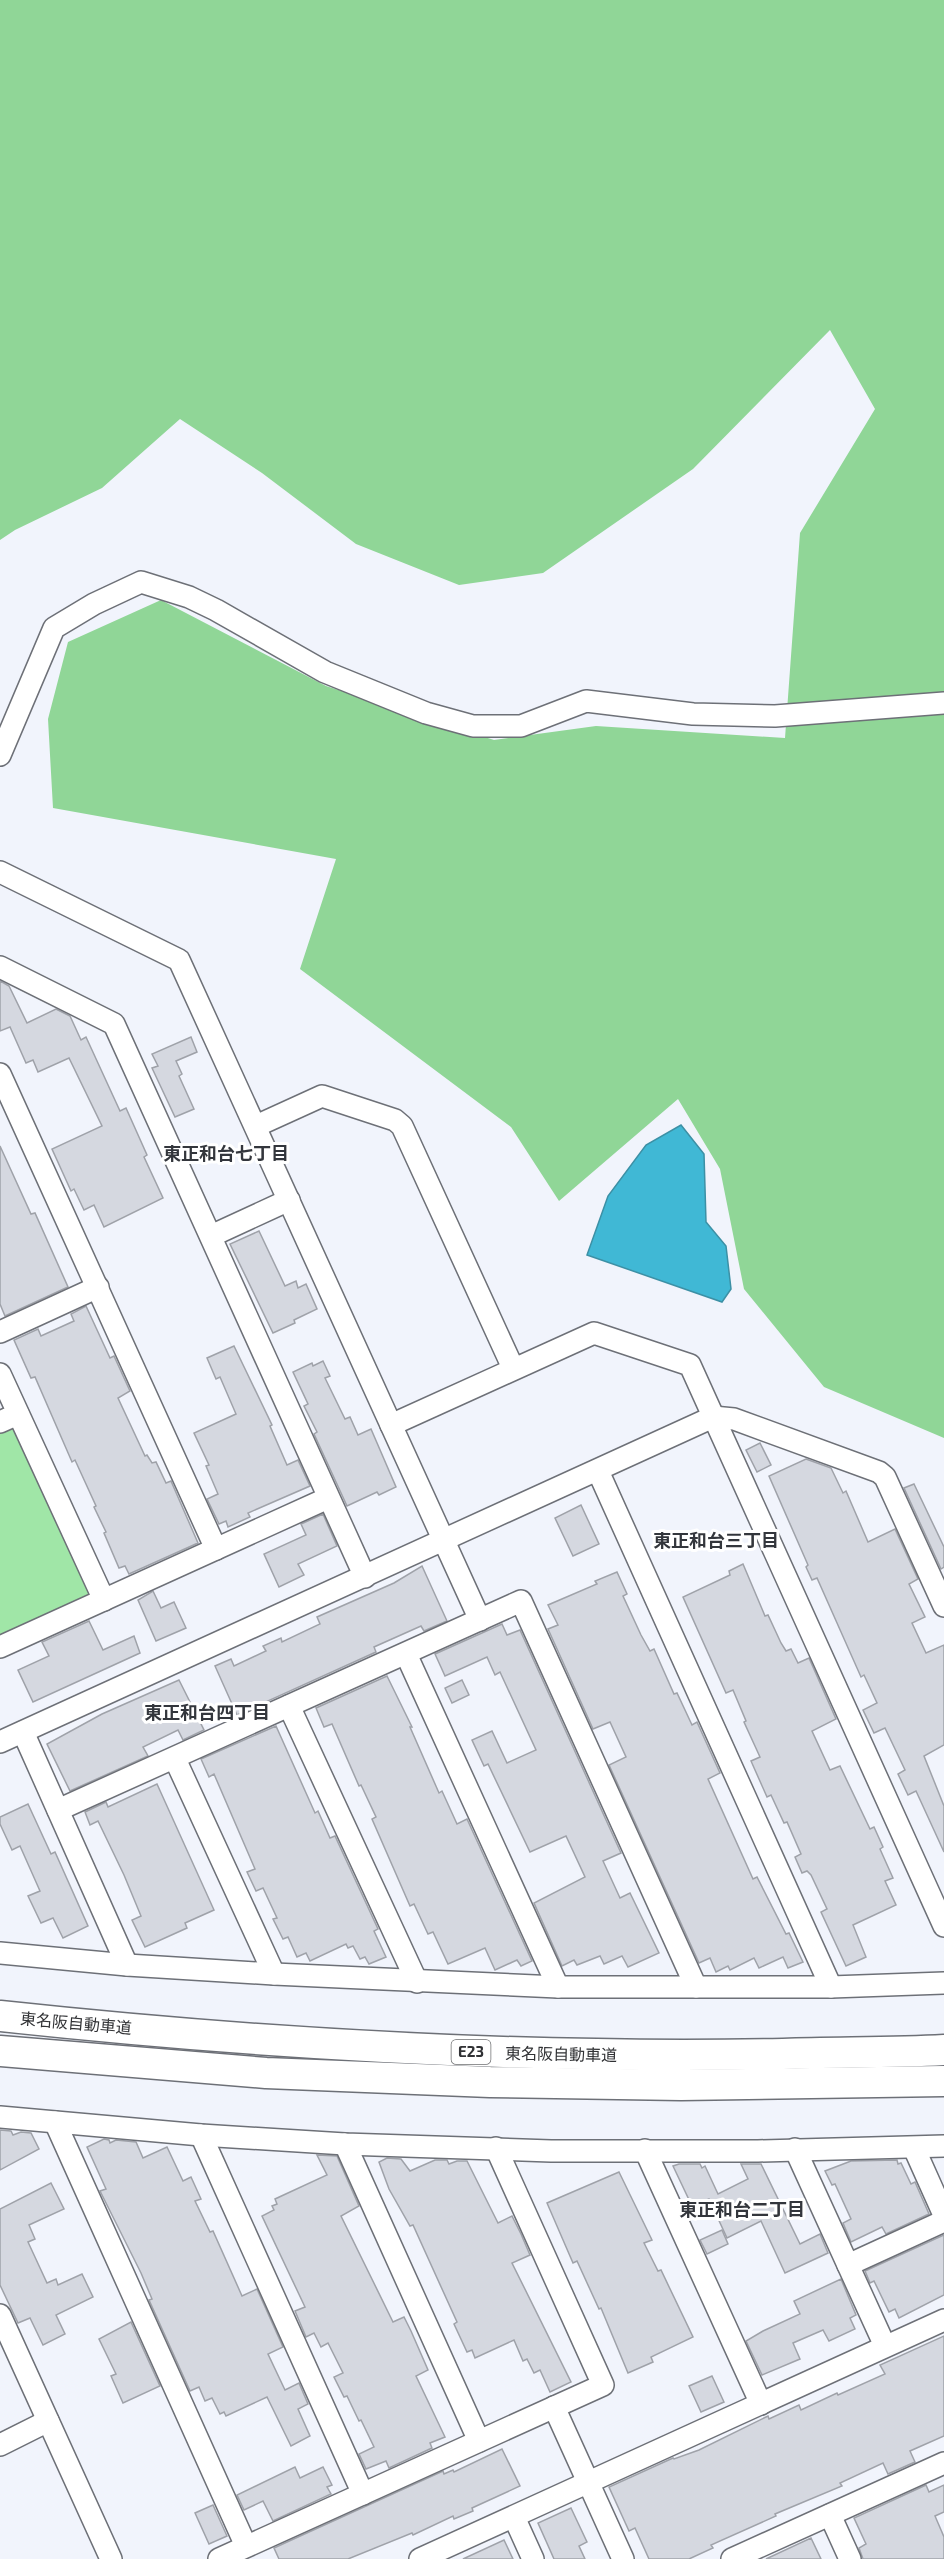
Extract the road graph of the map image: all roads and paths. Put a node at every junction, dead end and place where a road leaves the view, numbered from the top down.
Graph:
1 (944, 703) edge
2 (0, 755) edge
3 (0, 872) edge
4 (0, 967) edge
5 (0, 1074) edge
6 (256, 1126) junction
7 (289, 1200) junction
8 (211, 1236) junction
9 (98, 1287) junction
10 (0, 1332) edge
11 (513, 1368) junction
12 (0, 1374) edge
13 (9, 1418) edge
14 (713, 1418) junction
15 (391, 1425) junction
16 (598, 1471) junction
17 (328, 1498) junction
18 (444, 1541) junction
19 (216, 1549) junction
20 (365, 1577) junction
21 (104, 1600) junction
22 (944, 1606) edge
23 (480, 1620) junction
24 (0, 1647) edge
25 (406, 1654) junction
26 (290, 1706) junction
27 (23, 1732) junction
28 (0, 1742) edge
29 (175, 1758) junction
30 (58, 1810) junction
31 (944, 1926) edge
32 (0, 1953) edge
33 (128, 1965) junction
34 (273, 1974) junction
35 (417, 1982) junction
36 (944, 1983) edge
37 (558, 1987) junction
38 (696, 1987) junction
39 (831, 1987) junction
40 (0, 2016) edge
41 (944, 2050) edge
42 (0, 2051) edge
43 (944, 2082) edge
44 (0, 2117) edge
45 (55, 2122) junction
46 (201, 2135) junction
47 (345, 2144) junction
48 (944, 2146) edge
49 (496, 2148) junction
50 (914, 2148) junction
51 (795, 2149) junction
52 (645, 2150) junction
53 (944, 2215) edge
54 (944, 2221) edge
55 (848, 2265) junction
56 (0, 2315) edge
57 (944, 2320) edge
58 (885, 2346) junction
59 (761, 2404) junction
60 (554, 2407) junction
61 (48, 2421) junction
62 (479, 2440) junction
63 (0, 2445) edge
64 (944, 2463) edge
65 (588, 2482) junction
66 (363, 2494) junction
67 (830, 2515) junction
68 (514, 2517) junction
69 (246, 2546) junction
70 (107, 2557) edge
71 (219, 2559) edge
72 (420, 2559) edge
73 (533, 2559) edge
74 (623, 2559) edge
75 (732, 2559) edge
76 (850, 2559) edge

1 - 2 street
3 - 6 street
4 - 8 street
5 - 9 street
6 - 7 street
6 - 11 street
7 - 8 street
7 - 15 street
8 - 17 street
9 - 10 street
9 - 19 street
11 - 14 street
11 - 15 street
12 - 13 street
13 - 21 street
14 - 16 street
14 - 22 street
14 - 31 street
15 - 18 street
16 - 18 street
16 - 39 street
17 - 19 street
17 - 20 street
18 - 20 street
18 - 23 street
19 - 21 street
20 - 27 street
21 - 24 street
23 - 25 street
23 - 38 street
25 - 26 street
25 - 37 street
26 - 29 street
26 - 35 street
27 - 28 street
27 - 30 street
29 - 30 street
29 - 34 street
30 - 33 street
32 - 33 street
33 - 34 street
34 - 35 street
35 - 37 street
36 - 39 street
37 - 38 street
38 - 39 street
40 - 41 highway, 東名阪自動車道 / E23
42 - 43 highway, 東名阪自動車道 / E23
44 - 45 street
45 - 46 street
45 - 69 street
46 - 47 street
46 - 66 street
47 - 49 street
47 - 62 street
48 - 50 street
49 - 52 street
49 - 60 street
50 - 51 street
50 - 53 street
51 - 52 street
51 - 55 street
52 - 59 street
54 - 55 street
55 - 58 street
56 - 61 street
57 - 58 street
58 - 59 street
59 - 65 street
60 - 62 street
60 - 65 street
61 - 63 street
61 - 70 street
62 - 66 street
64 - 67 street
65 - 68 street
65 - 74 street
66 - 69 street
67 - 75 street
67 - 76 street
68 - 72 street
68 - 73 street
69 - 71 street

